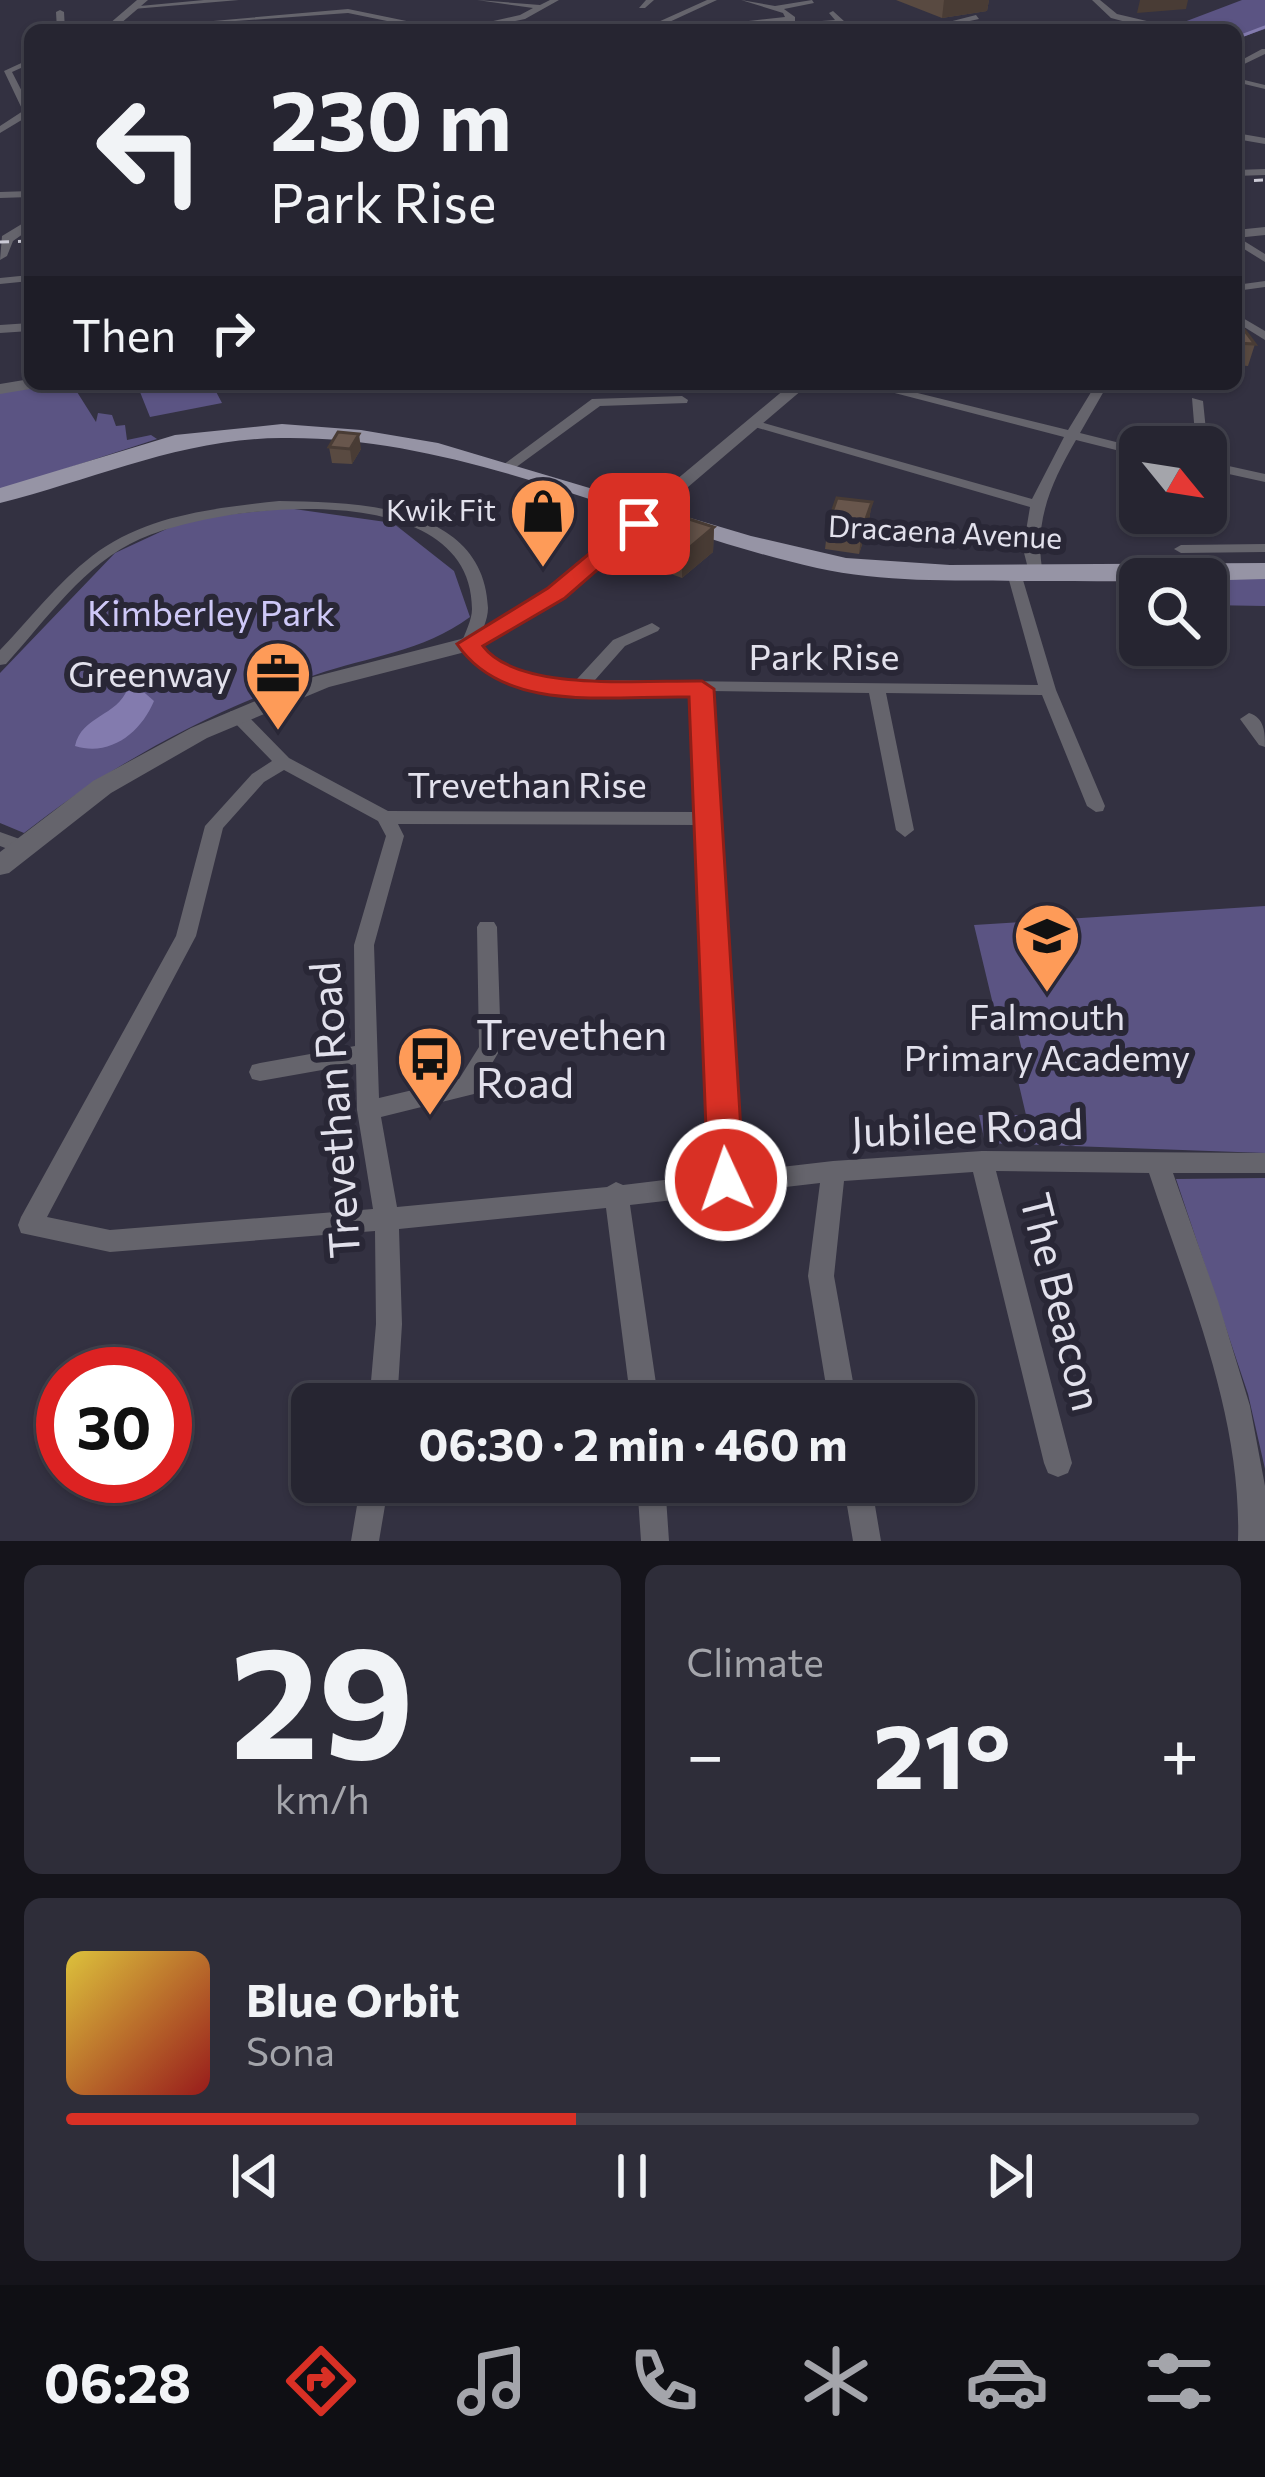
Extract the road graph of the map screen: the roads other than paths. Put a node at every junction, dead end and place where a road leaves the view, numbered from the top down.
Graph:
1 (235, 0) edge
2 (481, 0) edge
3 (555, 0) edge
4 (713, 0) edge
5 (745, 0) edge
6 (1096, 0) edge
7 (812, 2) edge
8 (138, 3) edge
9 (541, 7) junction
10 (777, 8) junction
11 (60, 12) dead end
12 (833, 14) dead end
13 (373, 15) junction
14 (976, 17) dead end
15 (514, 20) junction
16 (610, 23) dead end
17 (61, 24) edge
18 (182, 24) edge
19 (242, 24) edge
20 (408, 24) edge
21 (469, 24) edge
22 (515, 24) edge
23 (615, 24) edge
24 (659, 24) edge
25 (793, 24) edge
26 (810, 24) edge
27 (940, 24) edge
28 (1146, 24) edge
29 (8, 70) edge
30 (0, 82) edge
31 (5, 105) dead end
32 (24, 108) edge
33 (24, 112) edge
34 (24, 229) edge
35 (2, 251) edge
36 (794, 390) edge
37 (889, 390) edge
38 (1099, 390) edge
39 (682, 400) dead end
40 (1197, 400) dead end
41 (755, 425) junction
42 (1200, 426) edge
43 (1073, 438) junction
44 (1119, 448) edge
45 (510, 465) junction
46 (1227, 470) edge
47 (1265, 478) edge
48 (0, 496) edge
49 (1036, 504) junction
50 (650, 513) junction
51 (1265, 548) edge
52 (1181, 549) dead end
53 (1265, 571) edge
54 (1025, 573) junction
55 (652, 628) dead end
56 (469, 644) junction
57 (0, 660) edge
58 (578, 688) junction
59 (702, 689) junction
60 (1048, 690) junction
61 (877, 691) junction
62 (237, 715) junction
63 (1249, 718) dead end
64 (1265, 741) edge
65 (284, 762) junction
66 (1096, 806) dead end
67 (386, 818) junction
68 (707, 819) junction
69 (905, 830) dead end
70 (10, 843) edge
71 (0, 866) edge
72 (487, 927) dead end
73 (364, 1054) junction
74 (260, 1072) dead end
75 (368, 1110) junction
76 (982, 1161) junction
77 (1265, 1163) edge
78 (1158, 1165) junction
79 (833, 1171) junction
80 (726, 1180) junction
81 (616, 1193) junction
82 (387, 1219) junction
83 (385, 1383) edge
84 (642, 1383) edge
85 (839, 1383) edge
86 (1058, 1463) dead end
87 (371, 1503) edge
88 (652, 1503) edge
89 (861, 1503) edge
90 (365, 1541) edge
91 (655, 1541) edge
92 (867, 1541) edge
93 (1252, 1541) edge

1 - 8 street
2 - 9 street
3 - 9 street
4 - 24 street
5 - 10 street
6 - 28 street
7 - 10 street
9 - 15 street
10 - 25 street
11 - 17 street
12 - 26 street
13 - 18 street
13 - 19 street
13 - 20 street
14 - 27 street
15 - 21 street
15 - 22 street
16 - 23 street
29 - 30 street
29 - 32 street
31 - 33 street
34 - 35 street
36 - 41 street
37 - 43 street
38 - 43 street
39 - 45 street
40 - 42 street
41 - 49 street
41 - 50 street
43 - 44 street
43 - 49 street
45 - 48 main road, Dracaena Avenue
45 - 50 main road, Dracaena Avenue
46 - 47 street
49 - 54 street
50 - 54 main road, Dracaena Avenue
50 - 56 street
51 - 52 street
53 - 54 main road, Dracaena Avenue
54 - 60 street
55 - 58 street
56 - 57 street
56 - 58 street, Park Rise
56 - 62 street
58 - 59 street, Park Rise
59 - 61 street, Park Rise
59 - 68 street
60 - 61 street, Park Rise
60 - 66 street
61 - 69 street
62 - 65 street, Trevethan Rise
62 - 70 street
63 - 64 street
65 - 67 street, Trevethan Rise
65 - 82 street, Jubilee Road
67 - 68 street, Trevethan Rise
67 - 73 street, Trevethan Road
68 - 80 street
70 - 71 street
72 - 75 street
73 - 74 street
73 - 75 street, Trevethan Road
75 - 82 street, Trevethan Road
76 - 78 street, Jubilee Road
76 - 79 street, Jubilee Road
76 - 86 street, The Beacon
77 - 78 street, Jubilee Road
78 - 93 street
79 - 80 street, Jubilee Road
79 - 85 street
80 - 81 street, Jubilee Road
81 - 82 street, Jubilee Road
81 - 84 street
82 - 83 street, Trevethan Road
87 - 90 street
88 - 91 street
89 - 92 street

